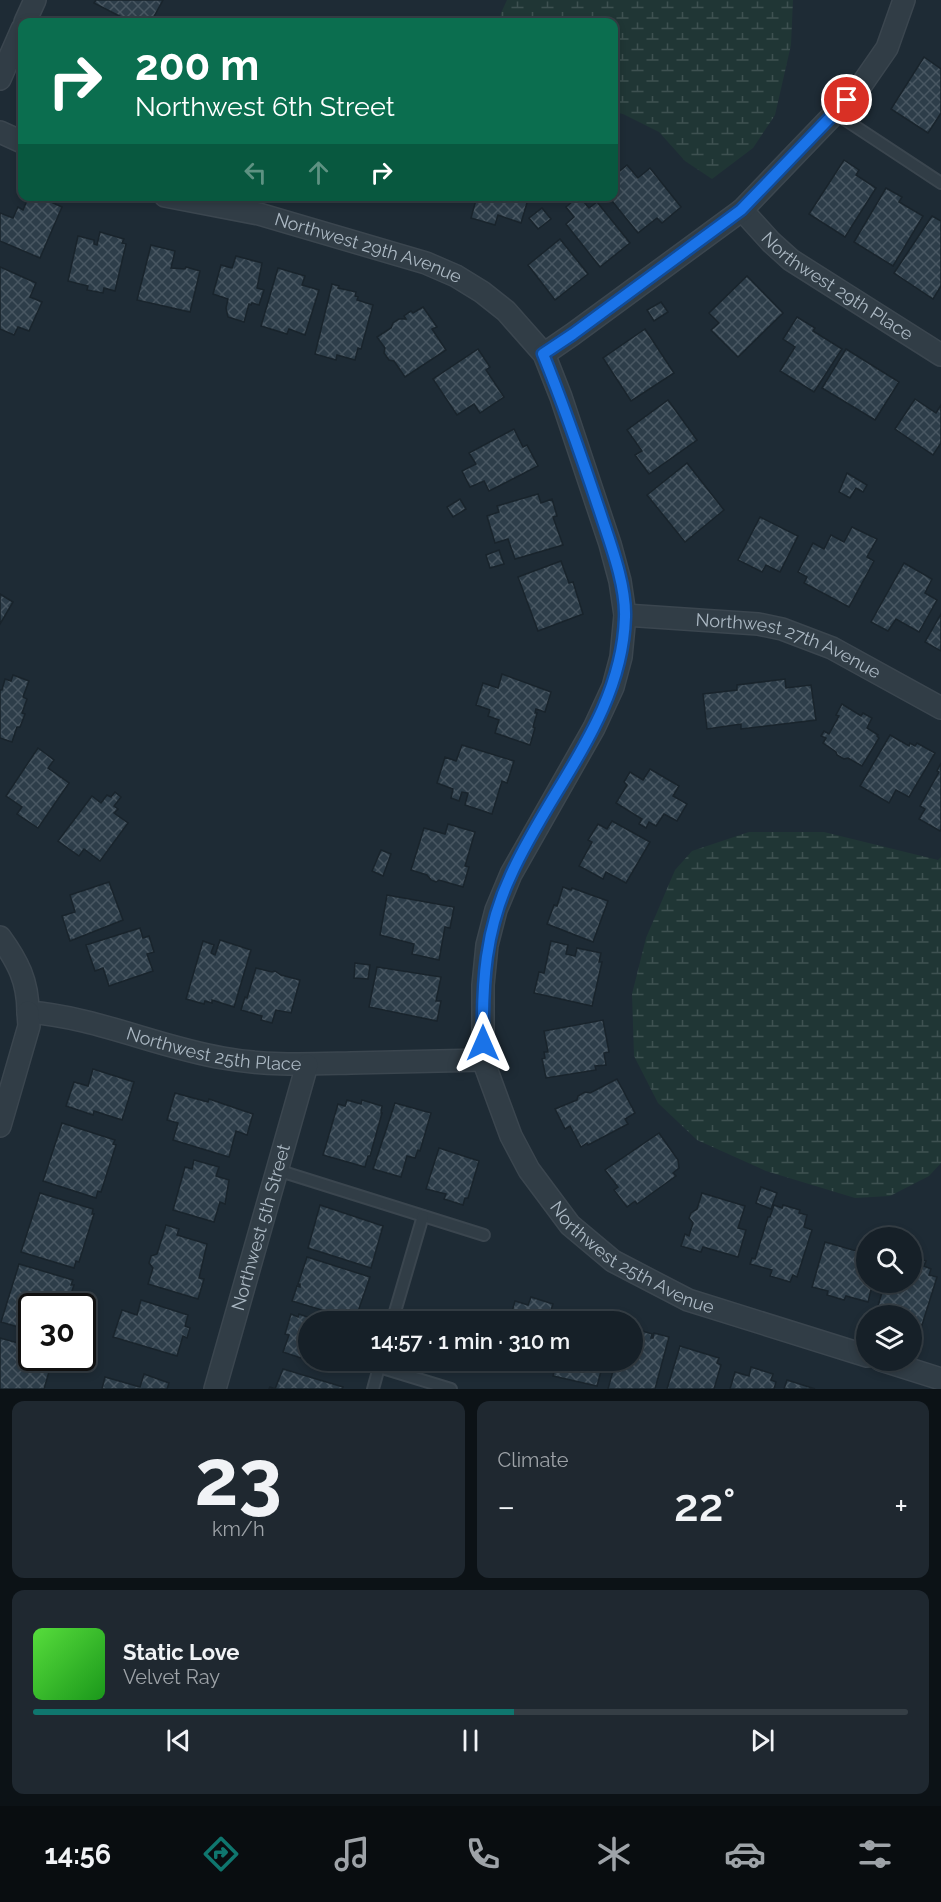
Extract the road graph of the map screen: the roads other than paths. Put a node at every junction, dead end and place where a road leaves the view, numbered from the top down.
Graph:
1 (35, 0) edge
2 (904, 0) edge
3 (27, 18) edge
4 (18, 37) edge
5 (0, 79) edge
6 (835, 113) junction
7 (0, 132) edge
8 (18, 140) edge
9 (941, 183) edge
10 (191, 201) edge
11 (741, 210) junction
12 (543, 354) junction
13 (941, 355) edge
14 (625, 615) junction
15 (941, 708) edge
16 (0, 937) edge
17 (28, 1012) junction
18 (483, 1060) junction
19 (307, 1065) junction
20 (0, 1125) edge
21 (278, 1170) junction
22 (423, 1216) junction
23 (484, 1235) dead end
24 (395, 1311) edge
25 (856, 1353) edge
26 (378, 1371) edge
27 (400, 1371) edge
28 (916, 1371) edge
29 (941, 1379) edge
30 (215, 1389) edge
31 (373, 1389) edge
32 (451, 1389) edge

1 - 3 street
2 - 6 street
4 - 5 street
6 - 9 lane
6 - 11 street
7 - 8 street
10 - 12 street, Northwest 29th Avenue
11 - 12 street
11 - 13 street, Northwest 29th Place
12 - 14 street, Northwest 29th Avenue
14 - 15 street, Northwest 27th Avenue
14 - 18 street, Northwest 29th Avenue
16 - 17 street
17 - 19 street, Northwest 25th Place
17 - 20 street
18 - 19 street, Northwest 25th Place
18 - 25 street, Northwest 25th Avenue
19 - 21 street, Northwest 5th Street
21 - 22 lane
21 - 30 street, Northwest 5th Street
22 - 23 lane
22 - 24 lane
26 - 31 lane
27 - 32 lane
28 - 29 street

